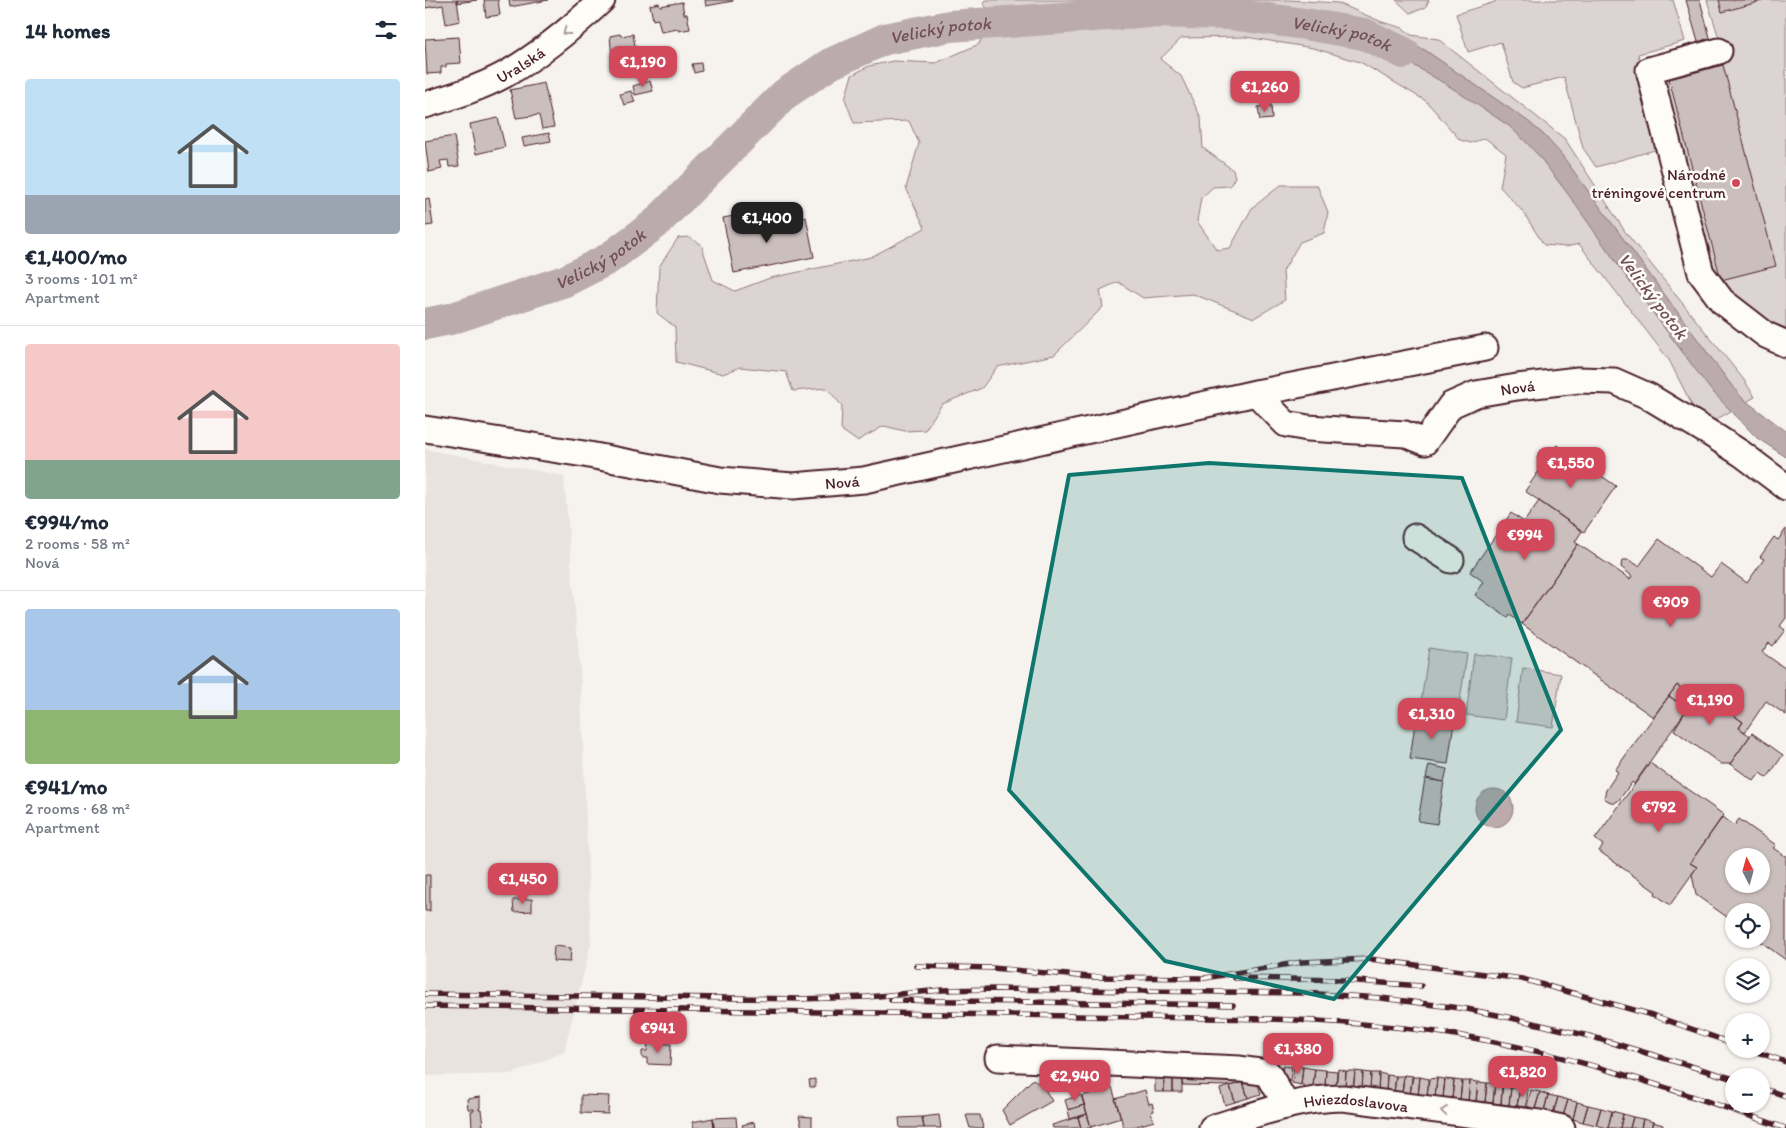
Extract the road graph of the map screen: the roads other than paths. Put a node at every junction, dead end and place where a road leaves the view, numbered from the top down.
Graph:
1 (602, 0) edge
2 (1719, 51) dead end
3 (425, 105) edge
4 (1786, 344) edge
5 (1485, 348) dead end
6 (1256, 393) junction
7 (425, 429) edge
8 (1786, 487) edge
9 (1415, 537) dead end
10 (1451, 560) dead end
11 (998, 1058) dead end
12 (1287, 1106) junction
13 (1212, 1128) edge
14 (1562, 1128) edge

1 -> 3 street, Uralská
2 - 4 street
5 - 6 street, Nová
6 - 7 street, Nová
6 - 8 street, Nová
9 - 10 street
11 - 12 street
12 - 13 street, Hviezdoslavova
14 -> 12 street, Hviezdoslavova

